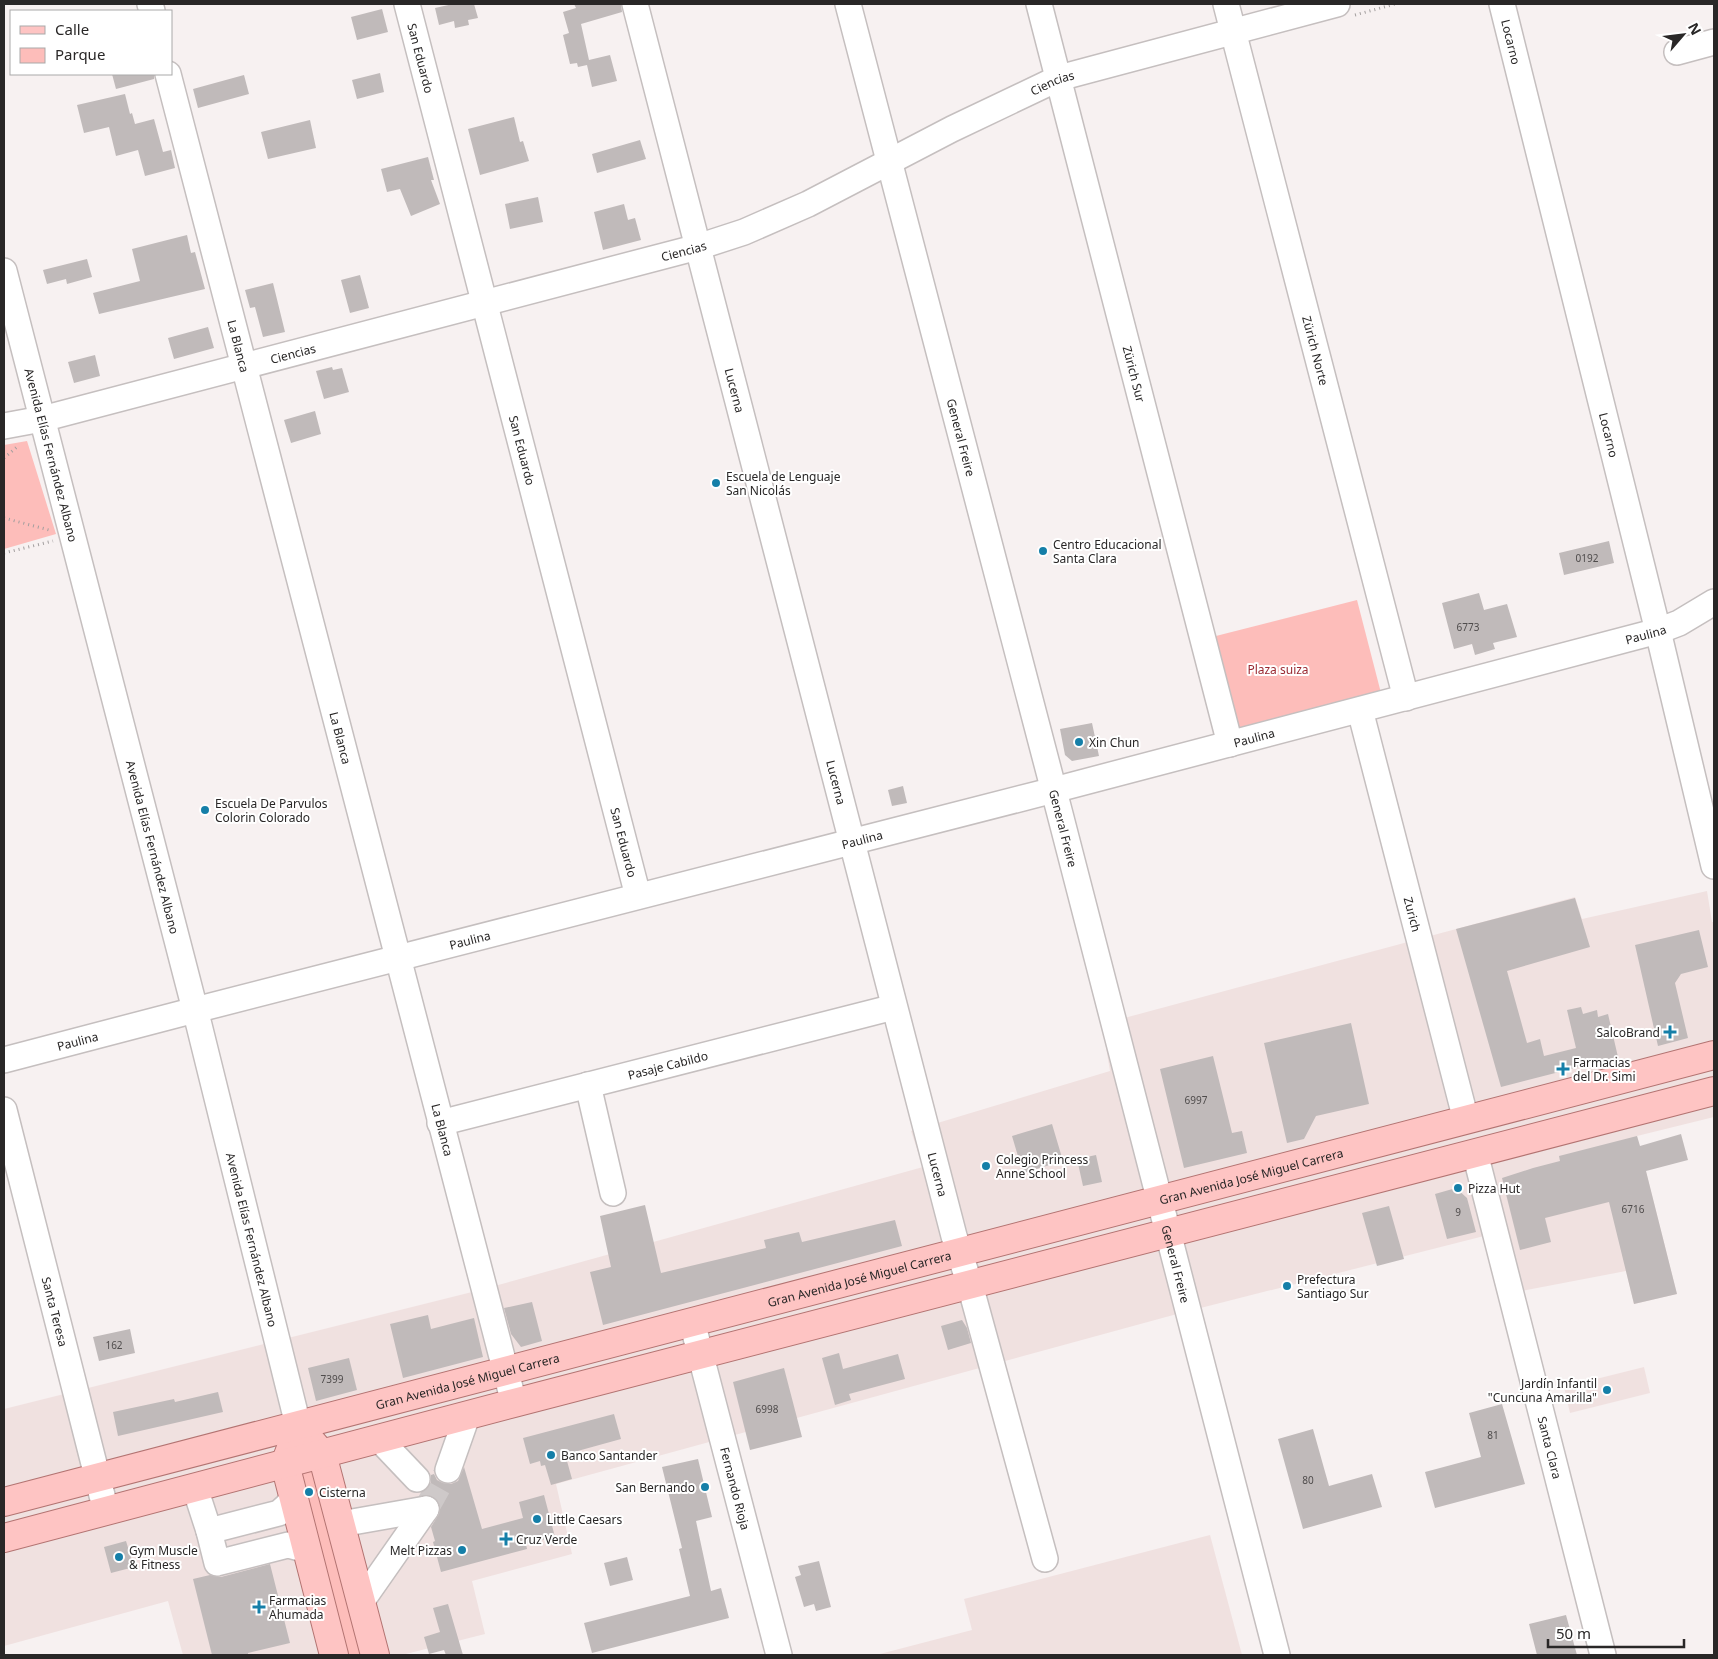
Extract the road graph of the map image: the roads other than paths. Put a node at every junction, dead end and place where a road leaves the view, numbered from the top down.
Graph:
1 (407, 4) edge
2 (635, 4) edge
3 (848, 4) edge
4 (1039, 4) edge
5 (1226, 4) edge
6 (1502, 4) edge
7 (1343, 10) edge
8 (1233, 32) junction
9 (1714, 42) edge
10 (1677, 52) dead end
11 (168, 75) edge
12 (1059, 78) junction
13 (890, 162) junction
14 (698, 247) junction
15 (4, 271) edge
16 (485, 303) junction
17 (244, 366) junction
18 (42, 419) junction
19 (4, 426) edge
20 (1714, 602) edge
21 (1658, 632) junction
22 (1406, 698) junction
23 (1360, 710) junction
24 (1230, 744) junction
25 (1054, 790) junction
26 (852, 842) junction
27 (1714, 866) edge
28 (638, 896) junction
29 (398, 958) junction
30 (894, 1006) junction
31 (194, 1010) junction
32 (1714, 1055) edge
33 (4, 1060) edge
34 (588, 1086) junction
35 (1714, 1091) edge
36 (4, 1110) edge
37 (1466, 1120) junction
38 (440, 1123) junction
39 (1475, 1153) junction
40 (612, 1193) dead end
41 (1158, 1200) junction
42 (1168, 1234) junction
43 (958, 1253) junction
44 (970, 1286) junction
45 (692, 1322) junction
46 (700, 1355) junction
47 (506, 1370) junction
48 (514, 1403) junction
49 (467, 1416) junction
50 (298, 1425) junction
51 (379, 1439) junction
52 (322, 1454) junction
53 (285, 1464) junction
54 (448, 1470) tunnel mouth
55 (98, 1478) junction
56 (417, 1479) dead end
57 (195, 1488) junction
58 (293, 1496) junction
59 (4, 1502) edge
60 (106, 1511) junction
61 (341, 1524) junction
62 (209, 1531) junction
63 (4, 1538) edge
64 (307, 1550) junction
65 (1045, 1559) dead end
66 (361, 1602) junction
67 (334, 1655) edge
68 (375, 1655) edge
69 (779, 1655) edge
70 (1276, 1655) edge
71 (1604, 1655) edge

1 - 16 street, San Eduardo
2 - 14 street, Lucerna
3 - 13 street, General Freire
4 - 12 street, Zürich Sur
5 - 8 street, Zürich Norte
6 - 21 street, Locarno
7 - 8 street, Ciencias
8 - 12 street, Ciencias
8 - 22 street, Zürich Norte
9 - 10 street
11 - 17 street, La Blanca
12 - 13 street, Ciencias
12 - 24 street, Zürich Sur
13 - 14 street, Ciencias
13 - 25 street, General Freire
14 - 16 street, Ciencias
14 - 26 street, Lucerna
15 - 18 street, Avenida Elías Fernández Albano
16 - 17 street, Ciencias
16 - 28 street, San Eduardo
17 - 18 street, Ciencias
17 - 29 street, La Blanca
18 - 19 street, Ciencias
18 - 31 street, Avenida Elías Fernández Albano
20 - 21 street, Paulina
21 - 22 street, Paulina
21 - 27 street, Locarno
22 - 23 street, Paulina
23 - 24 street, Paulina
23 - 37 street, Zurich
24 - 25 street, Paulina
25 - 26 street, Paulina
25 - 41 street, General Freire
26 - 28 street, Paulina
26 - 30 street, Lucerna
28 - 29 street, Paulina
29 - 31 street, Paulina
29 - 38 street, La Blanca
30 - 34 street, Pasaje Cabildo
30 - 43 street, Lucerna
31 - 33 street, Paulina
31 - 50 street, Avenida Elías Fernández Albano
32 - 37 main road, Gran Avenida José Miguel Carrera
34 - 38 street, Pasaje Cabildo
34 - 40 street
35 - 39 main road
36 - 55 street, Santa Teresa
37 - 41 main road, Gran Avenida José Miguel Carrera
38 - 47 street, La Blanca
39 - 42 main road
39 - 71 street, Santa Clara
41 - 42 street, General Freire
41 - 43 main road, Gran Avenida José Miguel Carrera
42 - 44 main road
42 - 70 street, General Freire
43 - 44 street, Lucerna
43 - 45 main road, Gran Avenida José Miguel Carrera
44 - 46 main road
44 - 65 street, Lucerna
45 - 46 street, Fernando Rioja
45 - 47 main road, Gran Avenida José Miguel Carrera
46 - 48 main road
46 - 69 street, Fernando Rioja
47 - 48 street, La Blanca
47 - 50 main road, Gran Avenida José Miguel Carrera
48 - 49 main road
49 - 51 main road
49 - 54 street
50 - 52 main road, Avenida Elías Fernández Albano
50 - 53 main road
50 - 55 main road, Gran Avenida José Miguel Carrera
51 - 52 main road
51 - 56 street
52 - 53 main road
52 - 61 main road, Avenida Elías Fernández Albano
53 - 57 main road
53 - 58 main road
55 - 59 main road, Gran Avenida José Miguel Carrera
55 - 60 street, Santa Teresa
57 - 60 main road
57 - 62 street
58 - 62 street
58 - 64 main road
60 - 63 main road
61 - 66 main road, Avenida Elías Fernández Albano
61 - 66 street
62 - 64 street
64 - 67 main road
66 - 68 main road, Avenida Elías Fernández Albano

